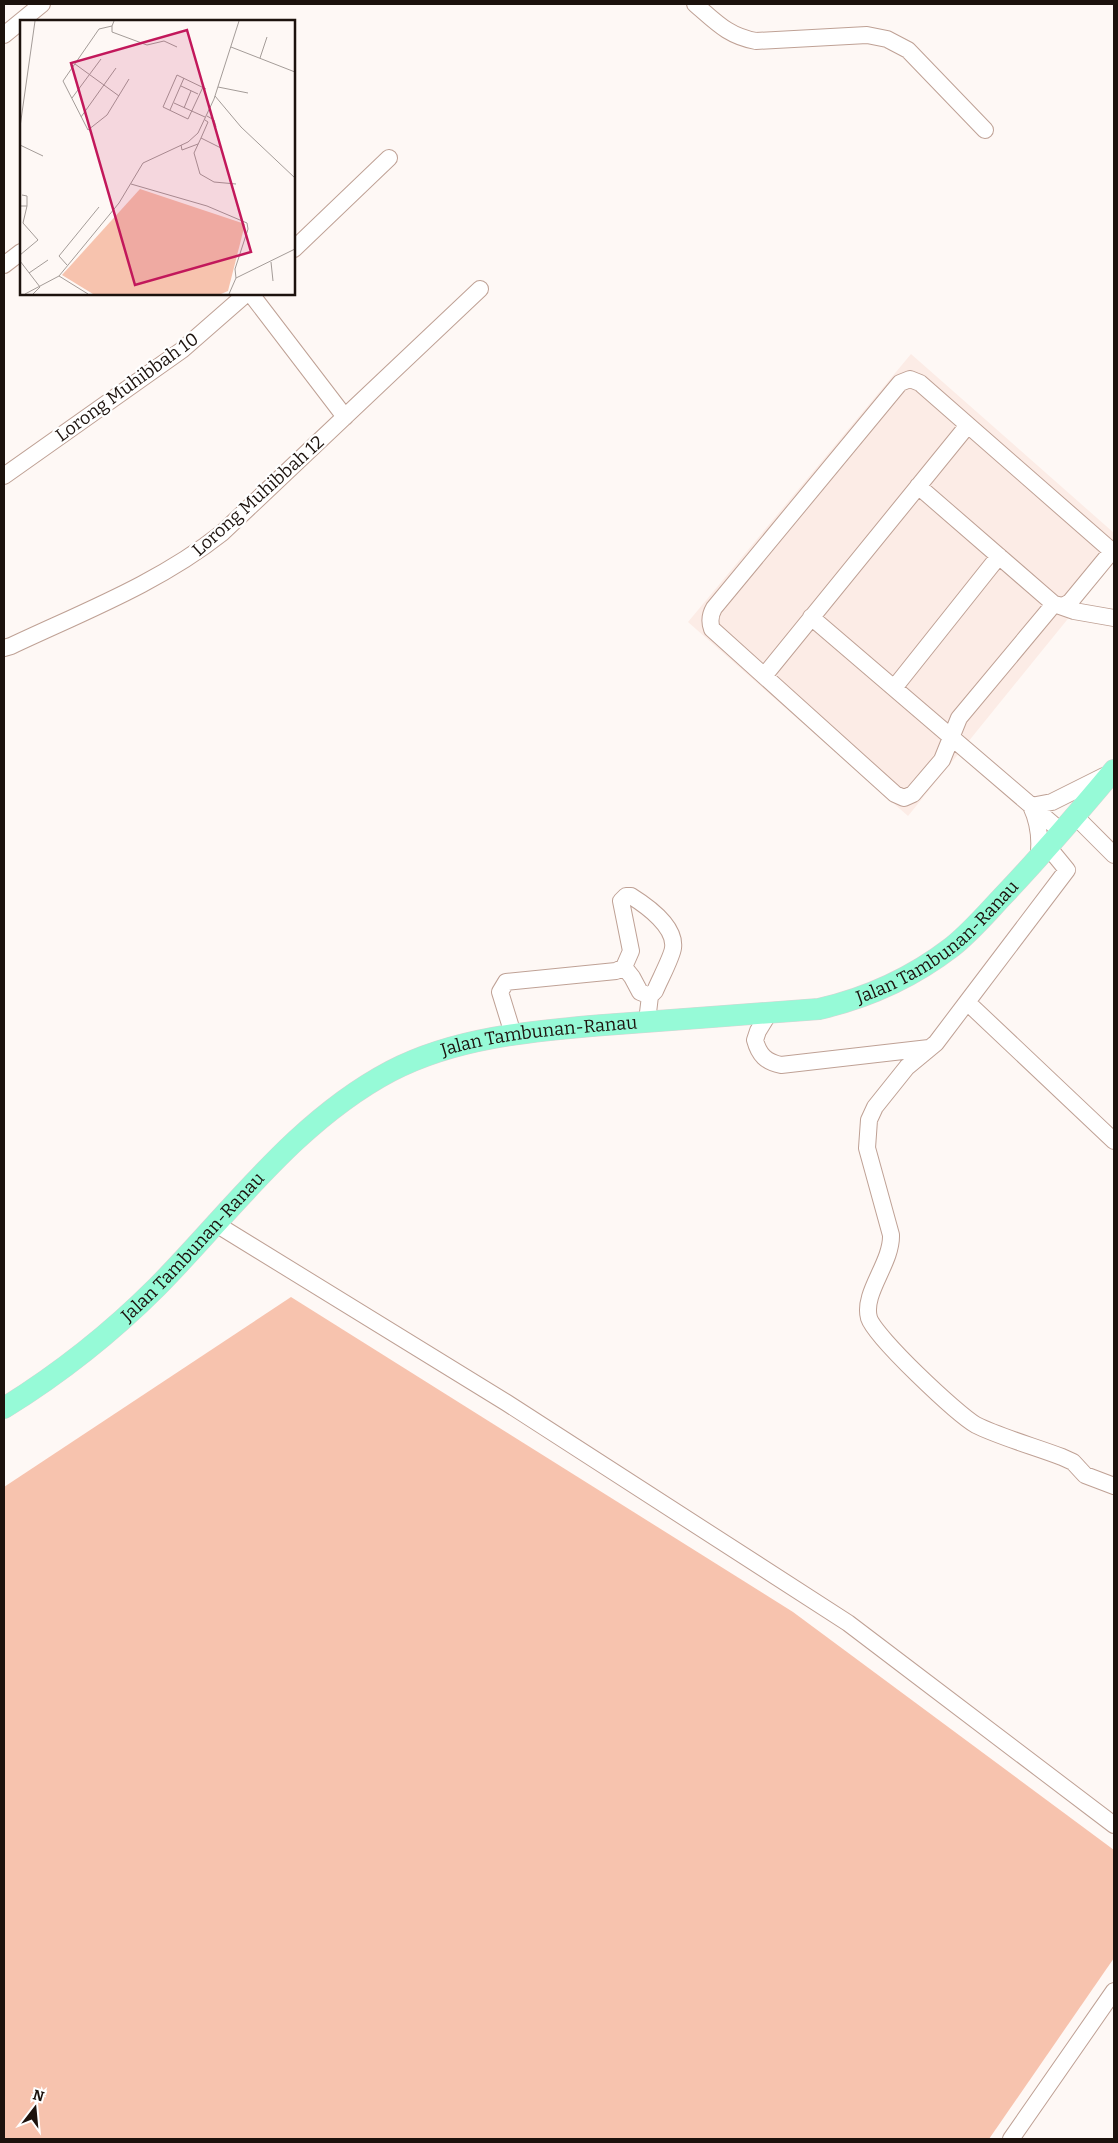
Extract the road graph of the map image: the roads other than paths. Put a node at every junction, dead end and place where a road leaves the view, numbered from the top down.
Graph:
1 (695, 4) edge
2 (37, 13) edge
3 (26, 20) edge
4 (20, 24) edge
5 (4, 35) edge
6 (985, 130) dead end
7 (389, 158) dead end
8 (295, 248) edge
9 (20, 253) edge
10 (4, 265) edge
11 (480, 290) dead end
12 (245, 295) edge
13 (252, 295) edge
14 (345, 417) junction
15 (968, 425) junction
16 (4, 476) edge
17 (918, 486) junction
18 (1113, 552) edge
19 (999, 556) junction
20 (1054, 604) junction
21 (811, 617) junction
22 (1114, 618) edge
23 (4, 648) edge
24 (764, 676) junction
25 (894, 688) junction
26 (951, 737) junction
27 (1114, 770) edge
28 (1031, 806) junction
29 (1056, 839) junction
30 (1114, 854) edge
31 (624, 967) junction
32 (650, 996) junction
33 (967, 1002) junction
34 (769, 1013) junction
35 (647, 1021) junction
36 (513, 1034) junction
37 (929, 1048) junction
38 (1114, 1141) edge
39 (216, 1224) junction
40 (4, 1408) edge
41 (1114, 1486) edge
42 (1114, 1825) edge
43 (1114, 1991) edge
44 (1011, 2139) edge

1 - 6 street
2 - 3 street
4 - 5 street
7 - 8 street
9 - 10 street
11 - 14 street, Lorong Muhibbah 12
12 - 16 street, Lorong Muhibbah 10
13 - 14 street
14 - 23 street, Lorong Muhibbah 12
15 - 17 street
15 - 18 street
15 - 24 street
17 - 19 street
17 - 21 street
18 - 20 street
19 - 20 street
19 - 25 street
20 - 22 street
20 - 26 street
21 - 24 street
21 - 25 street
24 - 26 street
25 - 26 street
26 - 28 street
27 - 28 street
27 - 29 main road, Jalan Tambunan-Ranau
28 - 29 street
28 - 29 street
29 - 30 street
29 - 33 street
29 - 34 main road, Jalan Tambunan-Ranau
31 - 32 street
31 - 32 street
31 - 36 street
32 - 35 street
33 - 37 street
33 - 38 street
34 - 35 main road, Jalan Tambunan-Ranau
34 - 37 street
35 - 36 main road, Jalan Tambunan-Ranau
36 - 39 main road, Jalan Tambunan-Ranau
37 - 41 street
39 - 40 main road, Jalan Tambunan-Ranau
39 - 42 street
43 - 44 street

